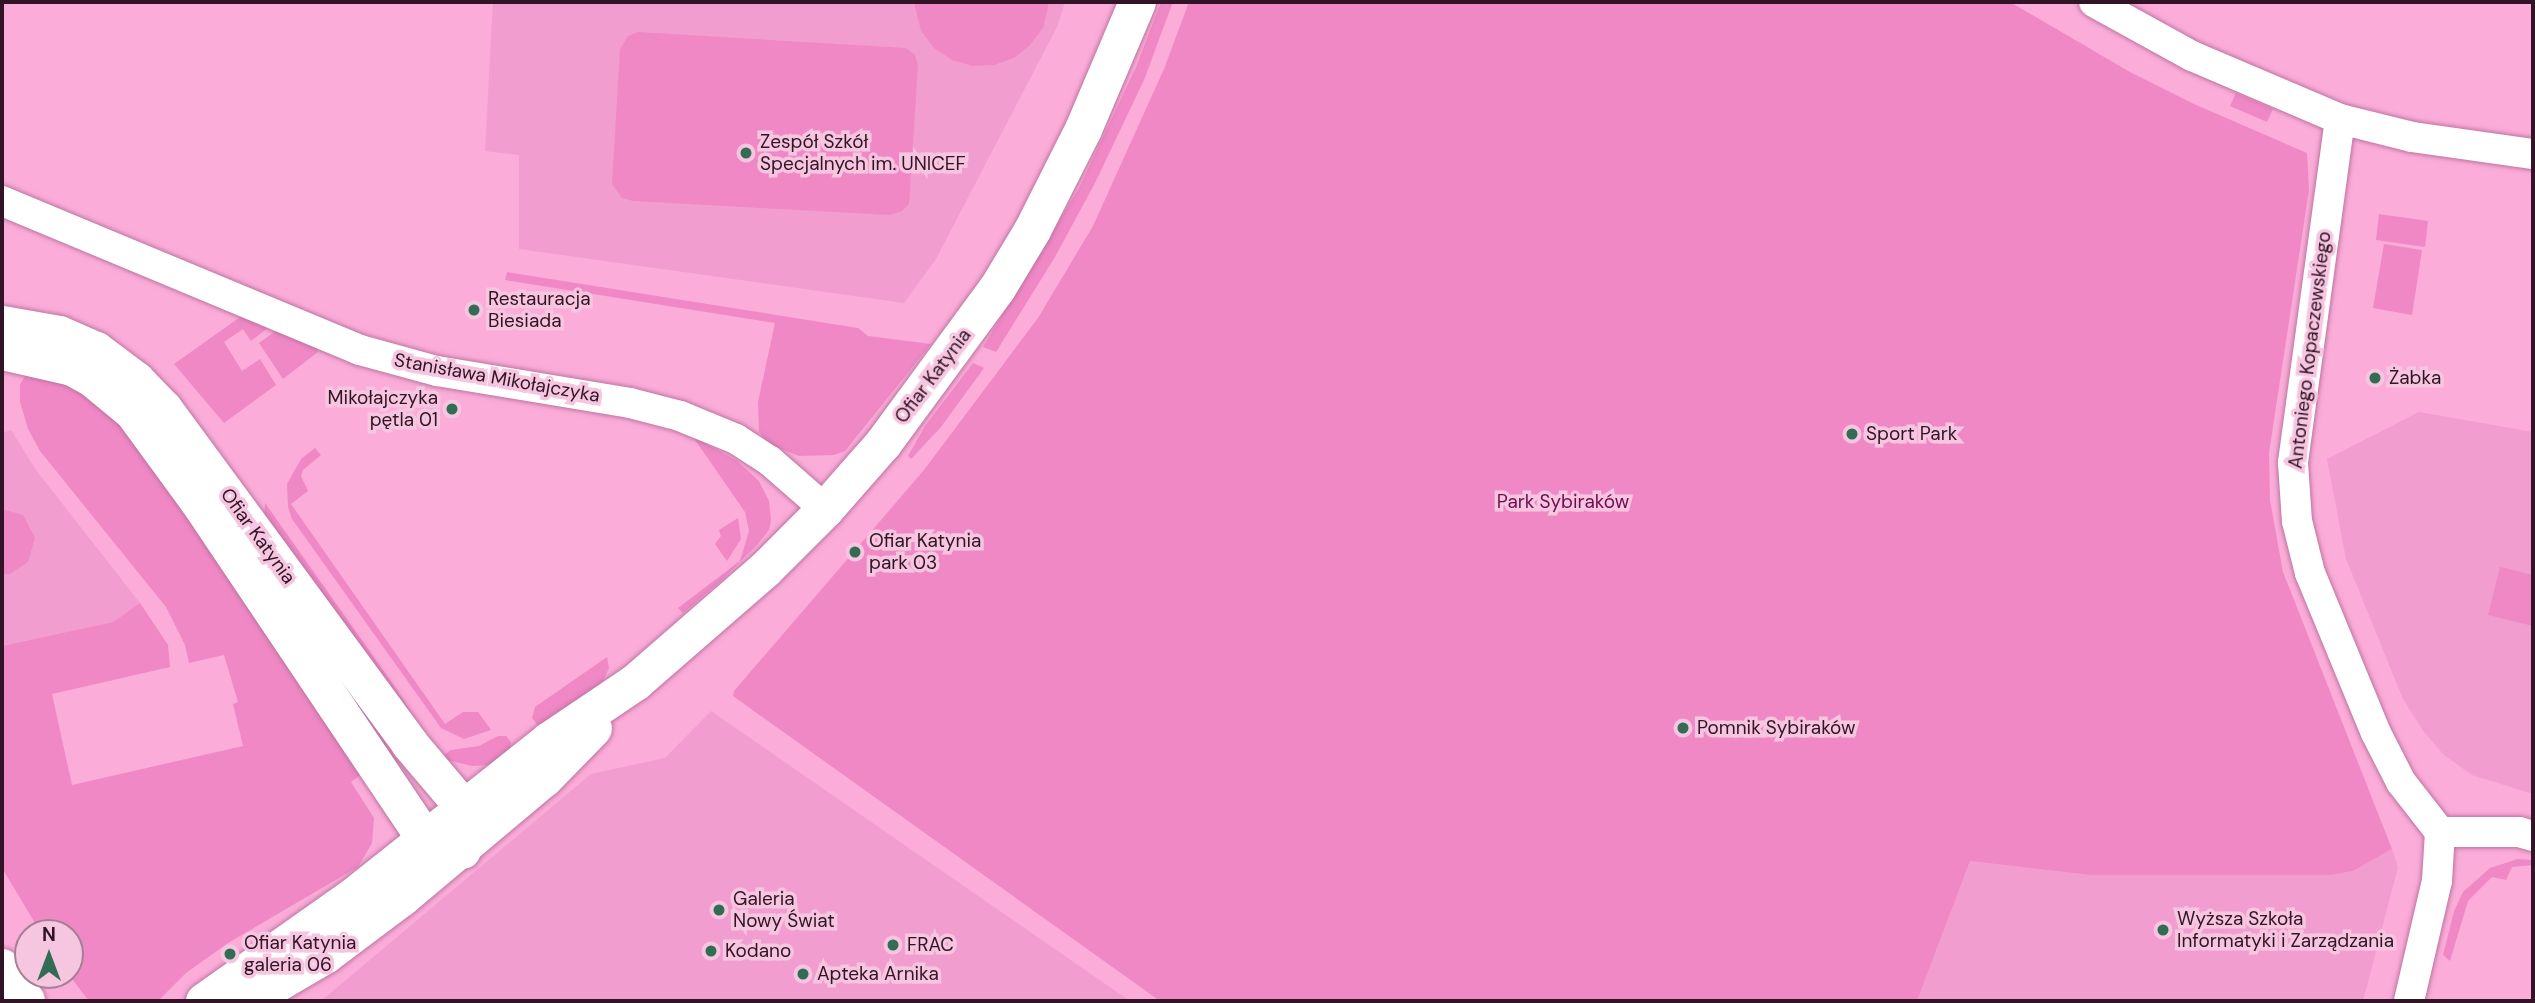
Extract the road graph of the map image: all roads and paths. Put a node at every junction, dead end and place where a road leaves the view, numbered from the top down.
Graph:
1 (1137, 2) edge
2 (2094, 2) edge
3 (2340, 119) junction
4 (2533, 154) edge
5 (2, 201) edge
6 (4, 337) edge
7 (825, 509) junction
8 (635, 681) junction
9 (464, 808) junction
10 (2440, 832) junction
11 (2533, 836) edge
12 (425, 839) junction
13 (462, 850) junction
14 (2, 968) edge
15 (26, 1001) edge
16 (204, 1001) edge
17 (246, 1001) edge
18 (2409, 1001) edge

1 - 7 street, Ofiar Katynia
2 - 3 street
3 - 4 street
3 - 10 street, Antoniego Kopaczewskiego
5 - 7 street, Stanisława Mikołajczyka
6 - 9 street, Ofiar Katynia
6 - 12 street, Ofiar Katynia
7 - 8 street, Ofiar Katynia
8 - 9 street, Ofiar Katynia
8 - 13 street, Ofiar Katynia
9 - 12 street, Ofiar Katynia
9 - 13 street
10 - 11 street
10 - 18 street
12 - 13 street
12 - 16 street, Ofiar Katynia
13 - 17 street, Ofiar Katynia
14 - 15 main road

